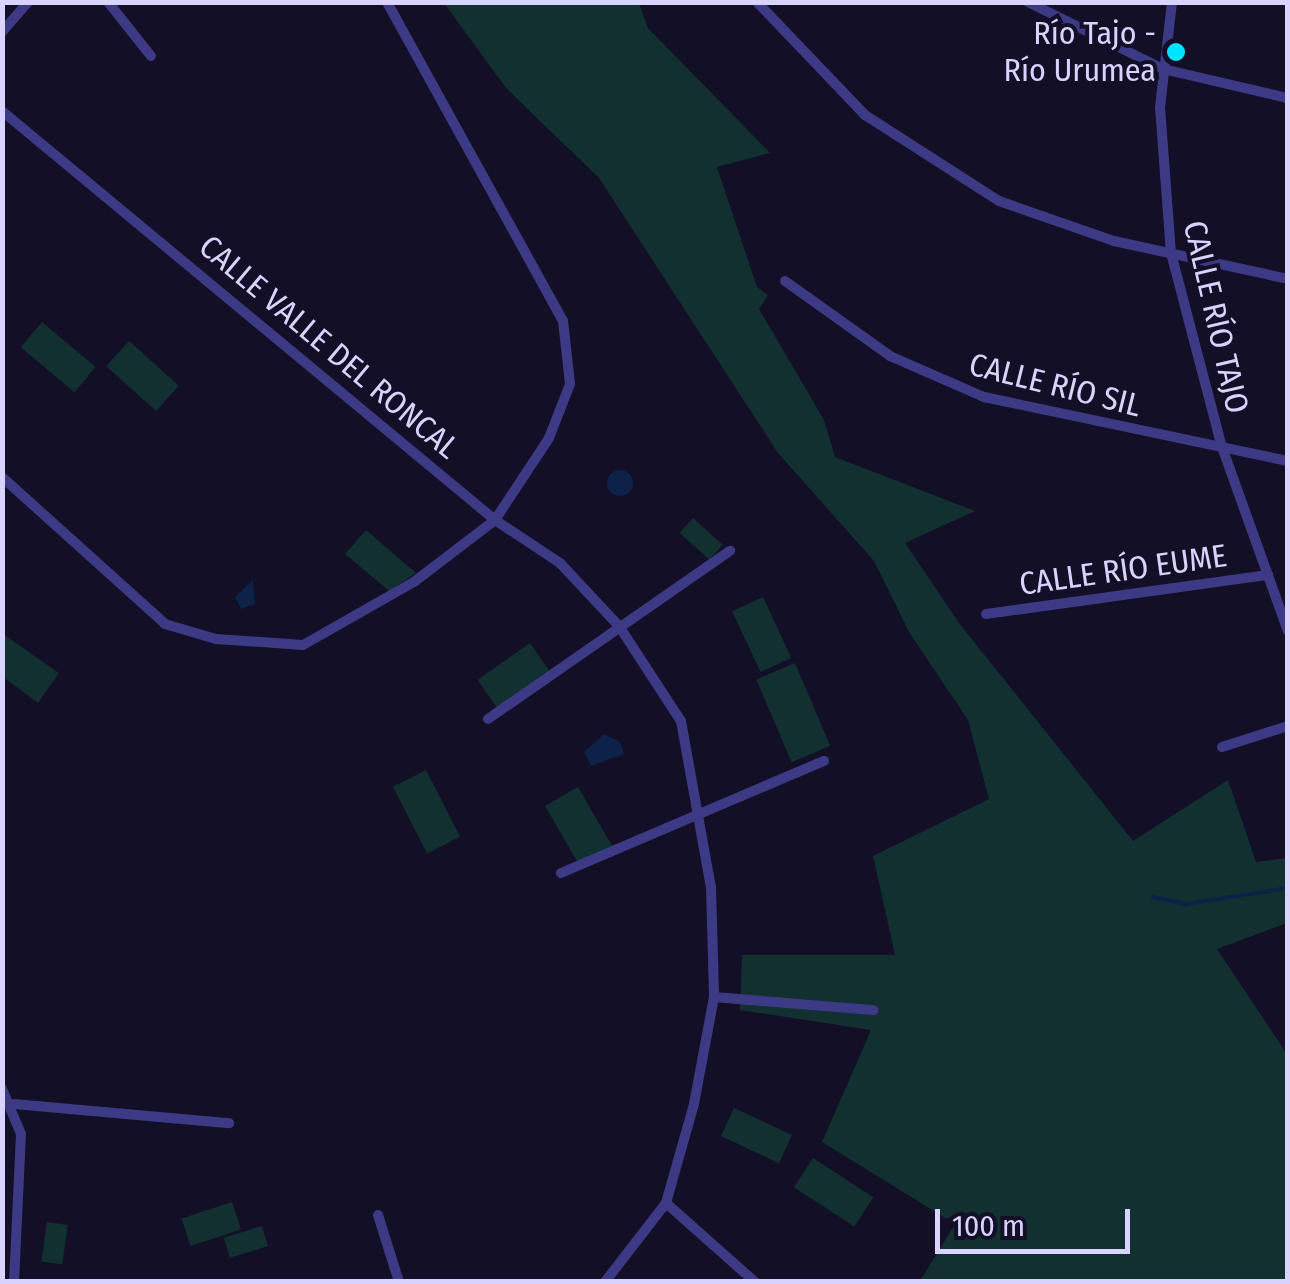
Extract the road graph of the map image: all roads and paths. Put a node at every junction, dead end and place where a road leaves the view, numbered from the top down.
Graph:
1 (28, 2) edge
2 (108, 2) edge
3 (387, 2) edge
4 (757, 2) edge
5 (1028, 2) edge
6 (1172, 2) edge
7 (2, 32) edge
8 (152, 56) dead end
9 (1163, 69) junction
10 (1288, 98) edge
11 (2, 110) edge
12 (1171, 254) junction
13 (1288, 278) edge
14 (785, 281) dead end
15 (1222, 447) junction
16 (1288, 461) edge
17 (2, 476) edge
18 (495, 520) junction
19 (730, 551) dead end
20 (1268, 575) junction
21 (986, 614) dead end
22 (619, 626) junction
23 (1288, 632) edge
24 (488, 719) dead end
25 (1288, 726) edge
26 (1222, 747) dead end
27 (824, 761) dead end
28 (700, 814) junction
29 (561, 873) dead end
30 (714, 997) junction
31 (873, 1010) dead end
32 (2, 1090) edge
33 (14, 1104) junction
34 (229, 1123) dead end
35 (666, 1203) junction
36 (378, 1215) dead end
37 (14, 1282) edge
38 (399, 1282) edge
39 (605, 1282) edge
40 (756, 1282) edge

1 - 7 street
2 - 8 street
3 - 18 street
4 - 12 street
5 - 9 street
6 - 9 street, CALLE RÍO TAJO
9 - 10 street
9 - 12 street, CALLE RÍO TAJO
11 - 18 street, CALLE VALLE DEL RONCAL
12 - 13 street
12 - 15 street, CALLE RÍO TAJO
14 - 15 street, CALLE RÍO SIL
15 - 16 street, CALLE RÍO SIL
15 - 20 street, CALLE RÍO TAJO
17 - 18 street
18 - 22 street, CALLE VALLE DEL RONCAL
19 - 22 street
20 - 21 street, CALLE RÍO EUME
20 - 23 street, CALLE RÍO TAJO
22 - 24 street
22 - 28 street, CALLE VALLE DEL RONCAL
25 - 26 street
27 - 28 street
28 - 29 street
28 - 30 street, CALLE VALLE DEL RONCAL
30 - 31 street
30 - 35 street, CALLE VALLE DEL RONCAL
32 - 33 street
33 - 34 street
33 - 37 street
35 - 39 street, CALLE VALLE DEL RONCAL
35 - 40 street
36 - 38 street

